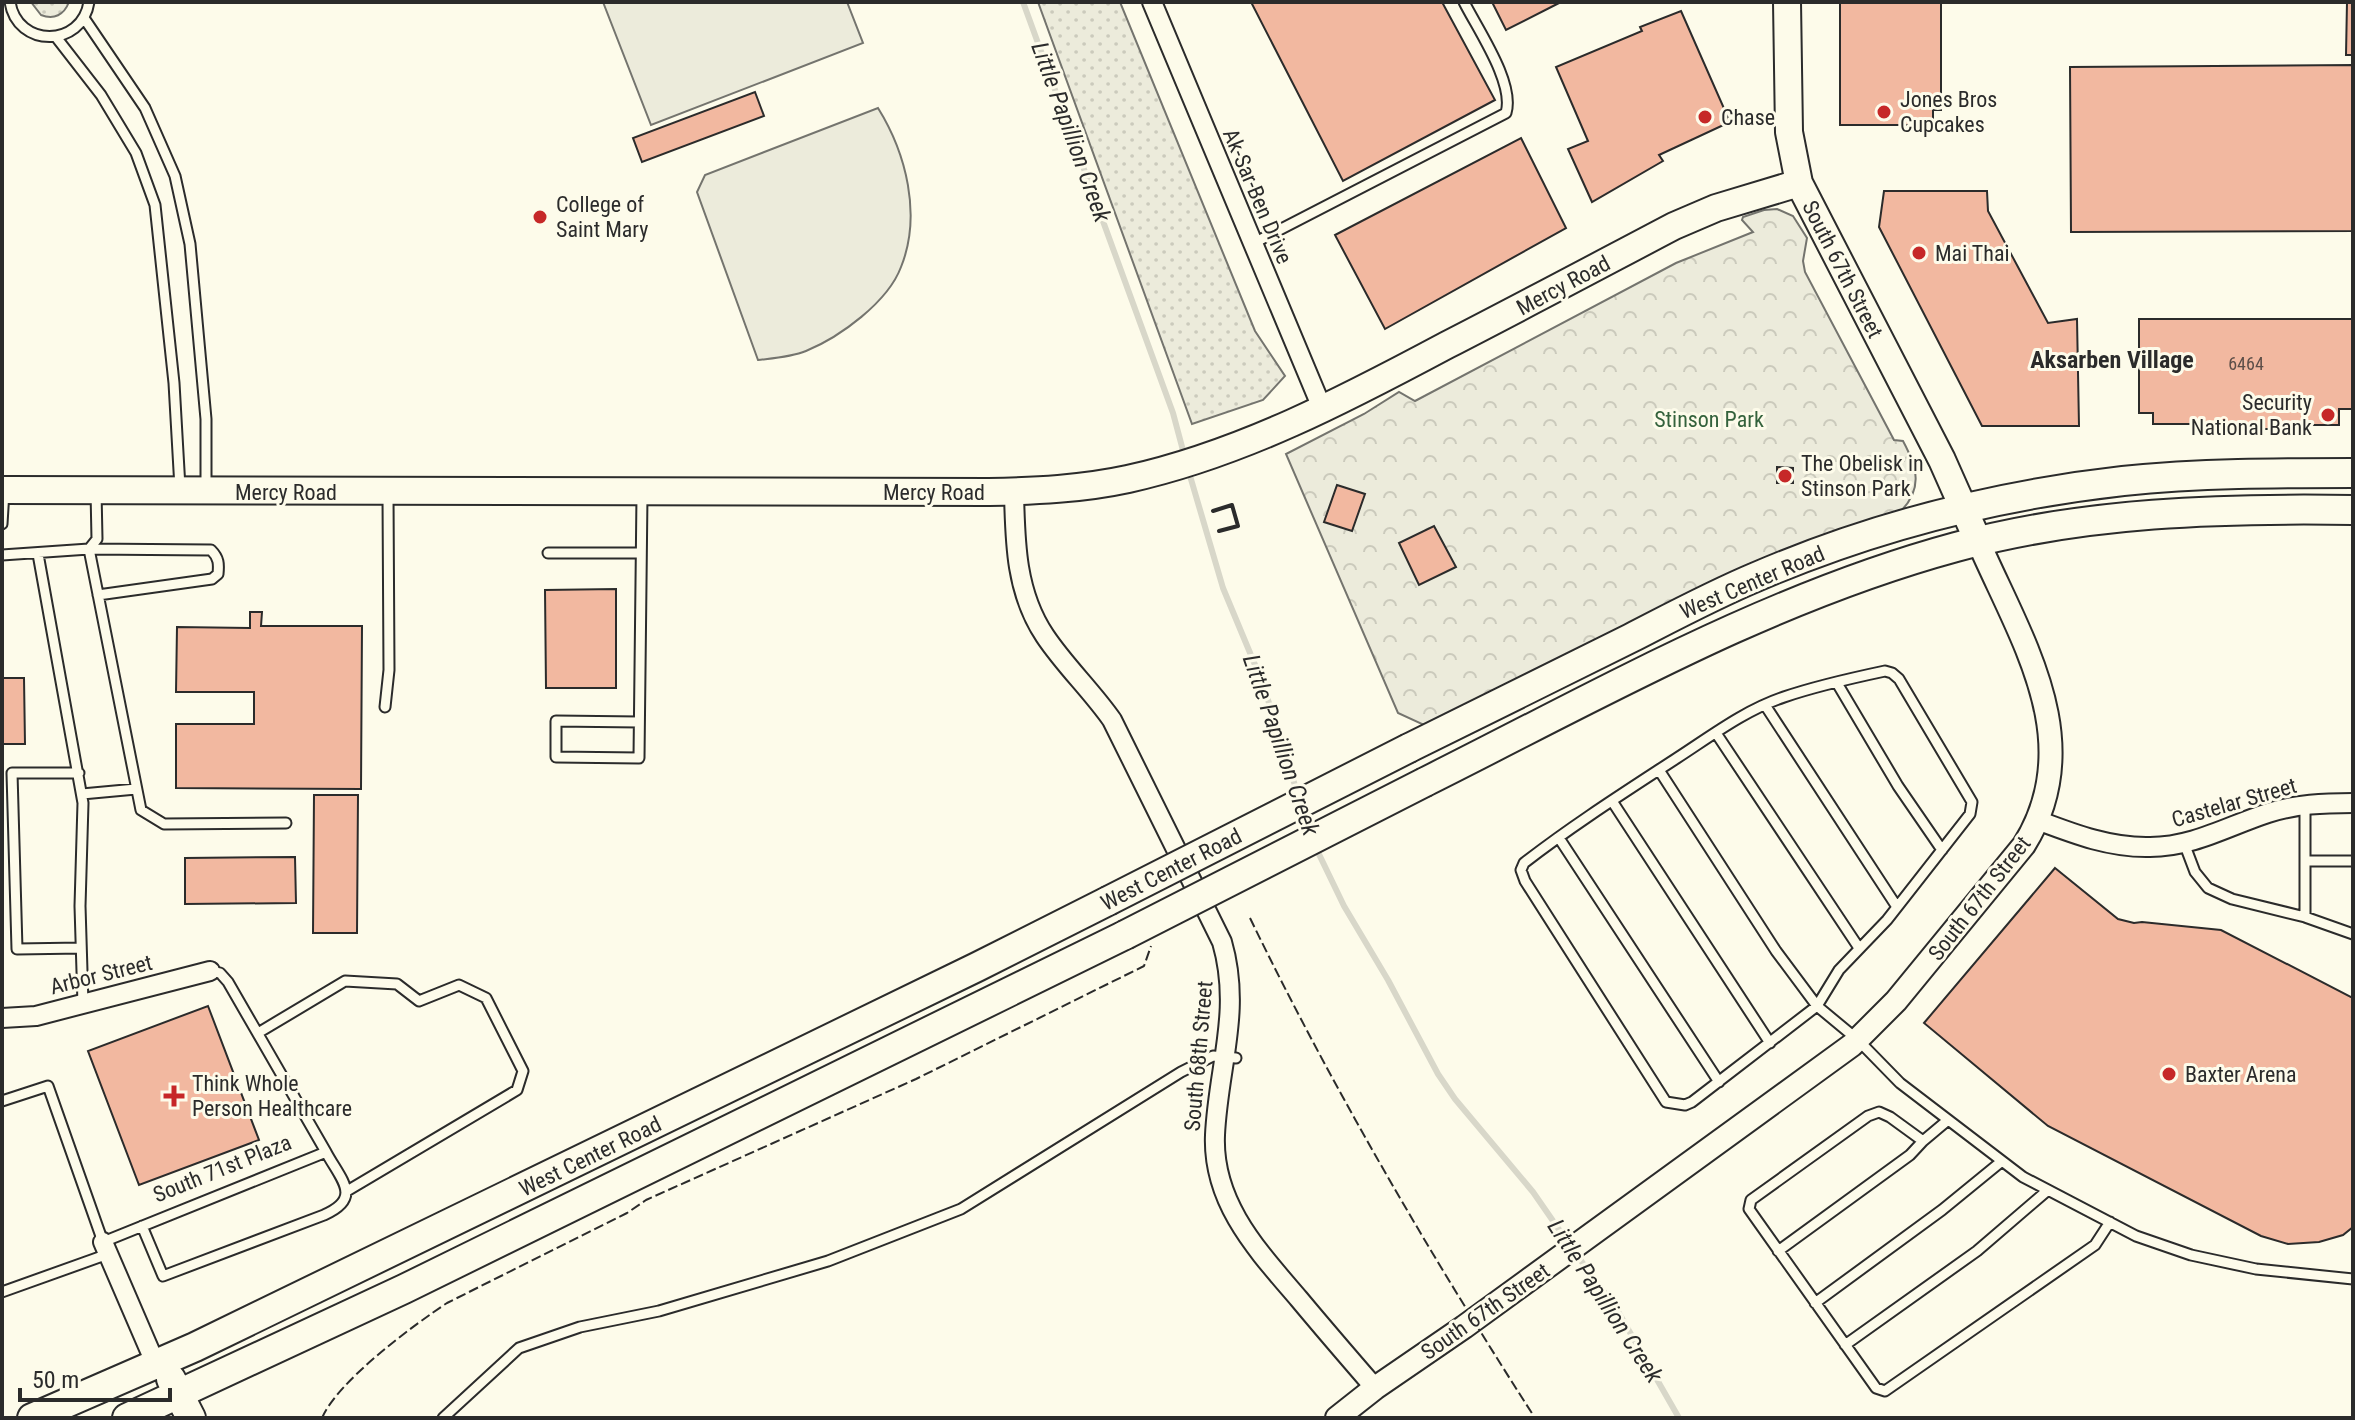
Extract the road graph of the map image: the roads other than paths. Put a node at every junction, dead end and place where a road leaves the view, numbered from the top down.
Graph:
1 (10, 2) edge
2 (89, 2) edge
3 (1152, 2) edge
4 (1464, 2) edge
5 (1787, 2) edge
6 (84, 18) junction
7 (56, 37) junction
8 (1799, 183) junction
9 (1252, 244) junction
10 (1322, 408) junction
11 (2353, 473) edge
12 (3, 490) edge
13 (96, 491) junction
14 (193, 491) junction
15 (388, 492) junction
16 (642, 492) junction
17 (1014, 492) junction
18 (1964, 508) junction
19 (2353, 510) edge
20 (2, 524) edge
21 (1978, 541) junction
22 (89, 549) junction
23 (548, 553) dead end
24 (641, 553) junction
25 (38, 554) junction
26 (2, 555) edge
27 (98, 595) junction
28 (1837, 683) junction
29 (1765, 705) junction
30 (385, 707) dead end
31 (639, 722) junction
32 (1716, 733) junction
33 (1659, 770) junction
34 (79, 773) junction
35 (136, 789) junction
36 (82, 794) junction
37 (1612, 801) junction
38 (2353, 803) edge
39 (2305, 805) junction
40 (2037, 820) junction
41 (286, 823) dead end
42 (1559, 838) junction
43 (2184, 843) junction
44 (1942, 850) junction
45 (2305, 861) junction
46 (2353, 861) edge
47 (1897, 907) junction
48 (2305, 917) junction
49 (2353, 934) edge
50 (81, 948) junction
51 (1859, 948) junction
52 (210, 971) joint
53 (83, 1004) junction
54 (1817, 1006) junction
55 (2, 1018) edge
56 (258, 1033) junction
57 (1858, 1040) junction
58 (1770, 1043) junction
59 (1231, 1058) junction
60 (1719, 1082) junction
61 (2, 1101) edge
62 (1948, 1120) junction
63 (1923, 1141) junction
64 (326, 1152) junction
65 (2002, 1161) junction
66 (2048, 1190) junction
67 (347, 1191) junction
68 (2110, 1222) junction
69 (142, 1226) junction
70 (105, 1248) junction
71 (1778, 1251) junction
72 (2353, 1279) edge
73 (2, 1292) edge
74 (1815, 1303) junction
75 (1845, 1345) junction
76 (156, 1365) junction
77 (1375, 1388) junction
78 (186, 1406) edge
79 (145, 1414) edge
80 (32, 1418) edge
81 (443, 1418) edge
82 (1337, 1418) edge

1 - 7 lane
2 - 6 lane
3 - 9 street, Ak-Sar-Ben Drive
4 - 9 lane
5 - 8 main road, South 67th Street
6 - 7 lane
6 - 14 lane
7 - 14 lane
8 - 10 main road, Mercy Road
8 - 18 main road, South 67th Street
9 - 10 street, Ak-Sar-Ben Drive
10 - 17 main road, Mercy Road
11 - 18 main road, West Center Road
12 - 13 main road, Mercy Road
12 - 20 lane
13 - 14 main road, Mercy Road
13 - 22 lane
14 - 15 main road, Mercy Road
15 - 16 main road, Mercy Road
15 - 30 lane
16 - 17 main road, Mercy Road
16 - 24 lane
17 - 59 street, South 68th Street
18 - 21 main road, South 67th Street
18 - 76 main road, West Center Road, bridge
19 - 21 main road, West Center Road
21 - 40 street, South 67th Street
21 - 78 main road, West Center Road, bridge
22 - 25 lane
22 - 27 lane
22 - 27 lane
23 - 24 lane
24 - 31 lane
25 - 26 lane
25 - 34 lane
27 - 35 lane
28 - 29 lane
28 - 44 lane
28 - 44 lane
29 - 32 lane
29 - 47 lane
31 - 31 lane
32 - 33 lane
32 - 51 lane
33 - 37 lane
33 - 54 lane
34 - 36 lane
34 - 50 lane
35 - 36 lane
35 - 41 lane
36 - 50 lane
37 - 42 lane
37 - 58 lane
38 - 39 street, Castelar Street
39 - 43 street, Castelar Street
39 - 45 lane
40 - 43 street, Castelar Street
40 - 57 street, South 67th Street
42 - 60 lane
42 - 60 lane
43 - 48 lane
44 - 47 lane
45 - 46 lane
45 - 48 lane
47 - 51 lane
48 - 49 lane
50 - 53 lane
51 - 54 lane
52 - 53 street, Arbor Street
52 - 56 lane, South 71st Plaza
53 - 55 street, Arbor Street
54 - 57 lane
54 - 58 lane
56 - 64 lane, South 71st Plaza
56 - 67 lane
57 - 62 lane
57 - 77 street, South 67th Street
58 - 60 lane
59 - 77 street, South 68th Street
59 - 81 lane
61 - 70 lane
62 - 63 lane
62 - 65 lane
63 - 71 lane
63 - 71 lane
64 - 67 lane
64 - 69 lane, South 71st Plaza
65 - 66 lane
65 - 74 lane
66 - 68 lane
66 - 75 lane
67 - 69 lane
68 - 72 lane
68 - 75 lane
69 - 70 lane, South 71st Plaza
70 - 73 lane, South 71st Plaza
70 - 76 street
71 - 74 lane
74 - 75 lane
76 - 78 main road
76 - 79 main road
76 - 80 main road, West Center Road
77 - 82 street, South 67th Street
78 - 79 main road, West Center Road

